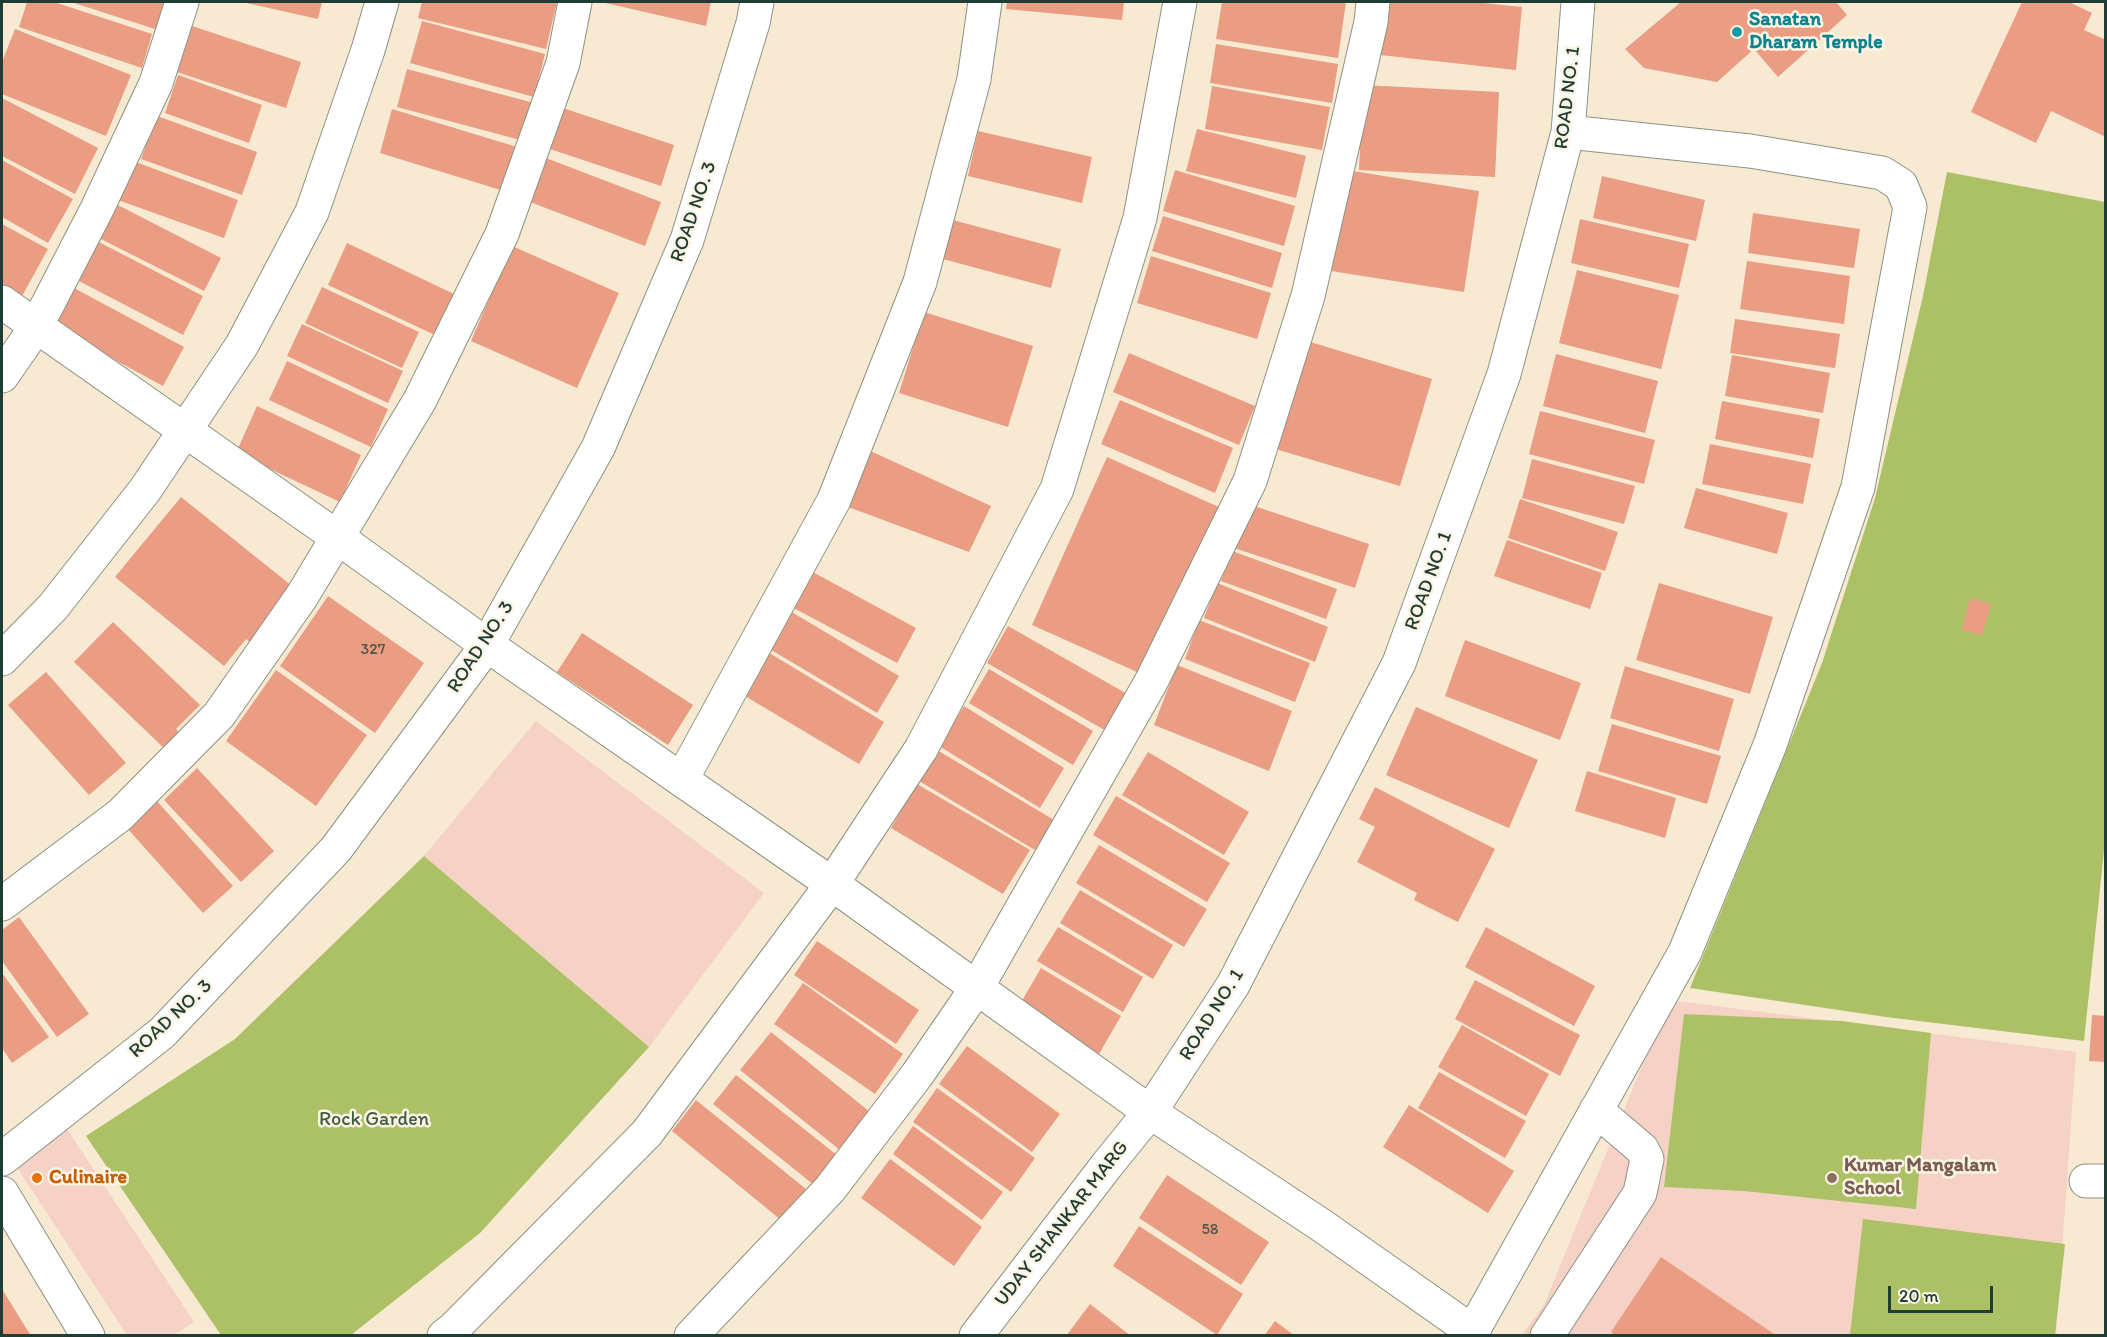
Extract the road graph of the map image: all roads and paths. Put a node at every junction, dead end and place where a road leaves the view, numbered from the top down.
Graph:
1 (182, 2) edge
2 (382, 2) edge
3 (575, 2) edge
4 (757, 2) edge
5 (985, 2) edge
6 (1180, 2) edge
7 (1373, 2) edge
8 (1578, 2) edge
9 (1568, 132) junction
10 (2, 302) edge
11 (36, 327) junction
12 (2, 376) edge
13 (185, 430) junction
14 (337, 537) junction
15 (486, 645) junction
16 (2, 659) edge
17 (682, 779) junction
18 (832, 884) junction
19 (2, 904) edge
20 (976, 989) junction
21 (1596, 1110) junction
22 (1150, 1112) junction
23 (2, 1159) edge
24 (2, 1193) edge
25 (1472, 1334) edge
26 (88, 1335) edge
27 (444, 1335) edge
28 (691, 1335) edge
29 (976, 1335) edge
30 (1547, 1335) edge

1 - 11 street
2 - 13 street
3 - 14 street
4 - 15 street, ROAD NO. 3
5 - 17 street
6 - 18 street
7 - 20 street
8 - 9 street, ROAD NO. 1
9 - 21 street
9 - 22 street, ROAD NO. 1
10 - 11 street
11 - 12 street
11 - 13 street
13 - 14 street
13 - 16 street
14 - 15 street
14 - 19 street
15 - 17 street
15 - 23 street, ROAD NO. 3
17 - 18 street
18 - 20 street
18 - 27 street
20 - 22 street
20 - 28 street
21 - 25 street
21 - 30 street
22 - 25 street
22 - 29 street, UDAY SHANKAR MARG
24 - 26 street

